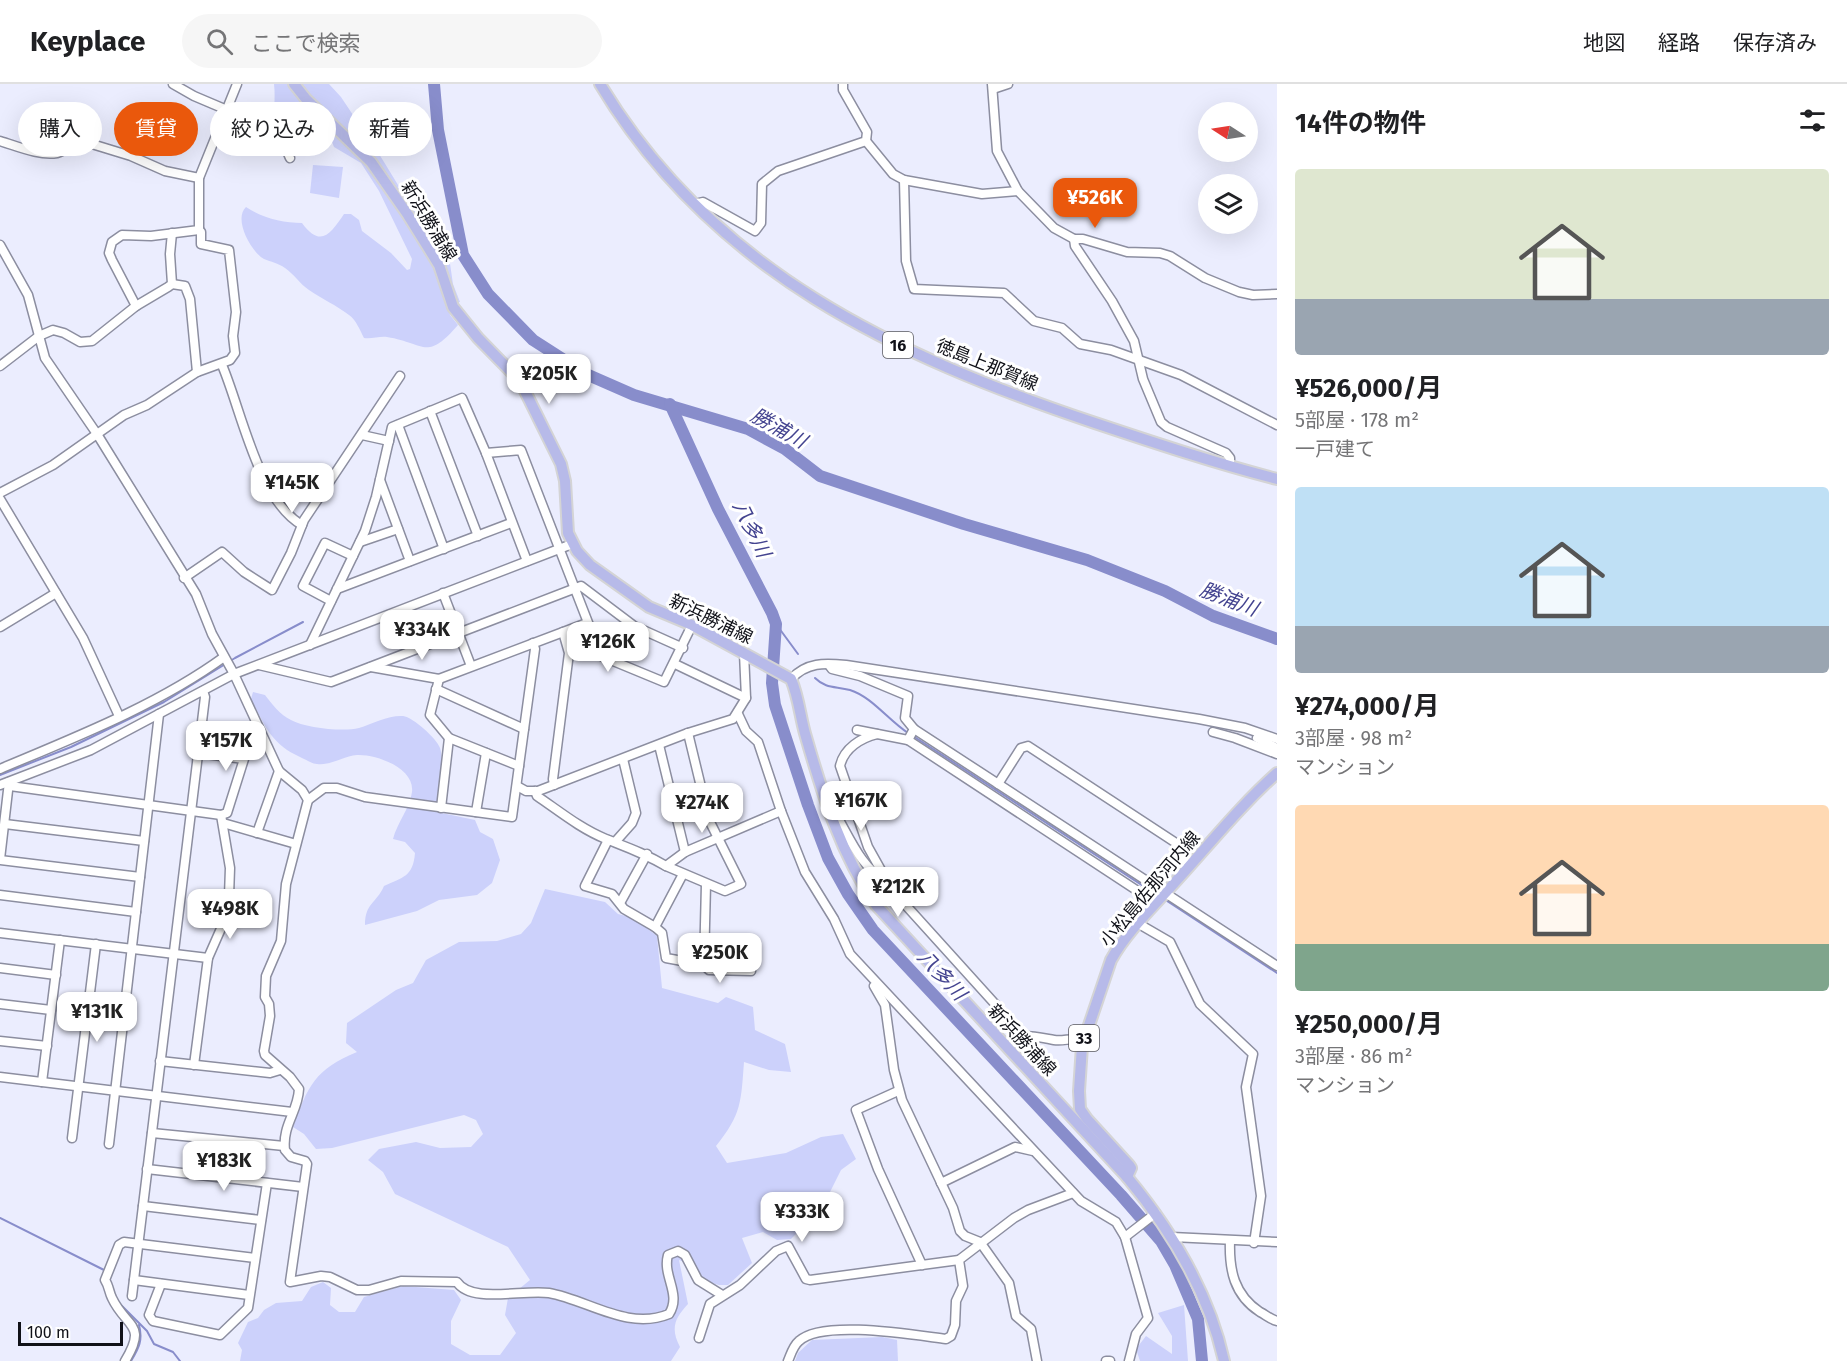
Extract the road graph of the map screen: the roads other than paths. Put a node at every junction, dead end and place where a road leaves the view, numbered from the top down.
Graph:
1 (174, 84) edge
2 (237, 84) edge
3 (294, 84) edge
4 (600, 84) edge
5 (843, 84) edge
6 (1008, 84) edge
7 (992, 86) edge
8 (230, 102) edge
9 (210, 105) edge
10 (0, 141) edge
11 (866, 141) junction
12 (210, 151) edge
13 (199, 178) junction
14 (904, 180) junction
15 (1018, 191) junction
16 (694, 204) junction
17 (199, 230) junction
18 (172, 233) junction
19 (1074, 239) junction
20 (1, 251) edge
21 (172, 284) junction
22 (1277, 294) edge
23 (136, 306) junction
24 (39, 336) junction
25 (1139, 360) junction
26 (222, 365) junction
27 (0, 366) edge
28 (197, 372) junction
29 (399, 376) dead end
30 (430, 411) junction
31 (398, 425) junction
32 (1277, 425) edge
33 (97, 434) junction
34 (362, 435) junction
35 (389, 441) junction
36 (486, 453) junction
37 (1230, 466) junction
38 (1277, 478) edge
39 (380, 480) junction
40 (0, 493) edge
41 (0, 499) edge
42 (511, 523) junction
43 (302, 525) junction
44 (398, 529) junction
45 (478, 536) junction
46 (360, 542) junction
47 (572, 544) junction
48 (444, 549) junction
49 (559, 549) junction
50 (353, 556) junction
51 (410, 561) junction
52 (527, 561) junction
53 (184, 578) junction
54 (337, 589) junction
55 (575, 589) junction
56 (56, 592) junction
57 (443, 593) junction
58 (331, 601) junction
59 (587, 623) junction
60 (692, 625) junction
61 (0, 627) edge
62 (563, 632) junction
63 (458, 633) junction
64 (533, 643) junction
65 (310, 645) junction
66 (683, 648) junction
67 (746, 654) junction
68 (224, 657) junction
69 (675, 664) junction
70 (828, 664) junction
71 (258, 665) junction
72 (471, 666) junction
73 (370, 667) junction
74 (234, 674) junction
75 (789, 677) junction
76 (439, 679) junction
77 (436, 688) junction
78 (203, 691) junction
79 (746, 698) junction
80 (159, 714) junction
81 (738, 714) junction
82 (119, 716) junction
83 (1220, 723) junction
84 (524, 729) junction
85 (856, 730) dead end
86 (1213, 732) dead end
87 (688, 733) junction
88 (877, 734) junction
89 (911, 734) junction
90 (449, 738) junction
91 (1277, 739) edge
92 (659, 744) junction
93 (1277, 748) edge
94 (198, 753) junction
95 (486, 753) junction
96 (1277, 754) edge
97 (623, 759) junction
98 (519, 766) junction
99 (0, 769) edge
100 (279, 771) junction
101 (1276, 775) edge
102 (10, 784) junction
103 (998, 784) junction
104 (0, 785) edge
105 (554, 785) junction
106 (517, 786) junction
107 (535, 791) junction
108 (308, 800) junction
109 (149, 804) junction
110 (441, 807) junction
111 (781, 811) junction
112 (191, 812) junction
113 (476, 812) junction
114 (832, 818) junction
115 (222, 819) junction
116 (5, 824) junction
117 (257, 833) junction
118 (720, 837) junction
119 (612, 840) junction
120 (144, 842) junction
121 (296, 844) junction
122 (685, 852) junction
123 (647, 854) junction
124 (0, 859) edge
125 (666, 866) junction
126 (1188, 868) junction
127 (682, 874) junction
128 (140, 877) junction
129 (885, 878) junction
130 (706, 884) junction
131 (0, 895) edge
132 (1161, 898) junction
133 (620, 903) junction
134 (136, 912) junction
135 (1139, 924) junction
136 (655, 927) junction
137 (0, 933) edge
138 (60, 940) junction
139 (96, 944) junction
140 (132, 949) junction
141 (173, 954) junction
142 (208, 958) junction
143 (704, 964) junction
144 (1277, 966) edge
145 (0, 969) edge
146 (751, 971) dead end
147 (56, 975) junction
148 (874, 980) junction
149 (0, 1004) edge
150 (51, 1010) junction
151 (0, 1041) edge
152 (1083, 1041) junction
153 (47, 1046) junction
154 (160, 1061) junction
155 (194, 1065) junction
156 (280, 1070) junction
157 (0, 1077) edge
158 (42, 1082) junction
159 (78, 1086) junction
160 (115, 1091) junction
161 (898, 1091) junction
162 (156, 1096) junction
163 (292, 1112) junction
164 (152, 1133) junction
165 (72, 1138) dead end
166 (109, 1144) dead end
167 (284, 1146) junction
168 (1035, 1151) junction
169 (147, 1169) junction
170 (1127, 1177) junction
171 (941, 1182) junction
172 (267, 1184) junction
173 (303, 1187) junction
174 (1073, 1193) junction
175 (143, 1206) junction
176 (1154, 1214) junction
177 (261, 1220) junction
178 (1129, 1235) junction
179 (1172, 1237) junction
180 (1230, 1240) junction
181 (980, 1242) junction
182 (1277, 1242) edge
183 (1254, 1243) junction
184 (139, 1244) junction
185 (255, 1258) junction
186 (959, 1260) junction
187 (922, 1265) junction
188 (134, 1280) junction
189 (161, 1284) junction
190 (249, 1295) junction
191 (722, 1295) junction
192 (132, 1296) dead end
193 (1277, 1321) edge
194 (699, 1338) dead end
195 (125, 1361) edge
196 (788, 1361) edge
197 (1036, 1361) edge
198 (1129, 1361) edge
199 (1224, 1361) edge

1 - 9 street
2 - 8 street
3 - 47 main road, 新浜勝浦線
4 - 16 main road, 徳島上那賀線 / 16
5 - 11 street
6 - 7 street
7 - 15 street
10 - 13 street
11 - 14 street
11 - 16 street
12 - 13 street
13 - 17 street
14 - 15 street
14 - 25 street
15 - 19 street
16 - 37 main road, 徳島上那賀線 / 16
17 - 18 street
17 - 26 street
18 - 21 street
18 - 23 street
19 - 22 street
19 - 25 street
20 - 24 street
21 - 23 street
21 - 28 street
23 - 24 street
24 - 27 street
24 - 33 street
25 - 32 street
25 - 37 street
26 - 28 street
26 - 43 street
28 - 33 street
29 - 34 street
30 - 31 street
30 - 36 street
30 - 45 street
31 - 35 street
31 - 48 street
33 - 40 street
33 - 53 street
34 - 35 street
34 - 43 street
35 - 39 street
36 - 42 street
36 - 49 street
37 - 38 main road, 徳島上那賀線 / 16
39 - 44 street
39 - 46 street
41 - 56 street
42 - 45 street
42 - 52 street
43 - 53 street
44 - 46 street
44 - 51 street
45 - 48 street
46 - 50 street
47 - 49 street
47 - 60 main road, 新浜勝浦線
48 - 51 street
49 - 52 street
49 - 55 street
50 - 54 street
50 - 58 street
51 - 54 street
52 - 57 street
53 - 68 street
54 - 58 street
55 - 59 street
55 - 63 street
55 - 66 street
56 - 61 street
56 - 82 street
57 - 63 street
57 - 65 street
58 - 65 street
59 - 62 street
59 - 69 street
60 - 66 street
60 - 67 main road, 新浜勝浦線
62 - 64 street
62 - 105 street
63 - 72 street
63 - 73 street
64 - 72 street
64 - 84 street
65 - 71 street
66 - 69 street
67 - 75 main road, 新浜勝浦線
67 - 79 street
68 - 74 street
68 - 82 street
69 - 79 street
70 - 75 street
70 - 83 street
70 - 89 street
71 - 73 street
71 - 74 street
72 - 76 street
73 - 76 street
74 - 78 street
74 - 100 street
75 - 114 main road, 新浜勝浦線
76 - 77 street
77 - 84 street
77 - 90 street
78 - 80 street
78 - 94 street
79 - 81 street
80 - 102 street
80 - 109 street
81 - 87 street
81 - 111 street
82 - 99 street
83 - 91 street
83 - 93 street
84 - 98 street
85 - 88 street
86 - 96 street
87 - 92 street
87 - 118 street
88 - 89 street
88 - 129 street
89 - 103 street
89 - 132 street
90 - 95 street
90 - 110 street
92 - 97 street
92 - 122 street
94 - 112 street
94 - 115 street
95 - 98 street
95 - 113 street
97 - 105 street
97 - 119 street
98 - 106 street
100 - 108 street
100 - 117 street
101 - 126 main road, 小松島佐那河内線 / 33
102 - 104 street
102 - 109 street
102 - 116 street
103 - 126 street
103 - 132 street
105 - 107 street
106 - 107 street
106 - 113 street
107 - 119 street
108 - 110 street
108 - 121 street
109 - 112 street
109 - 120 street
110 - 113 street
111 - 118 street
111 - 148 street
112 - 115 street
112 - 141 street
114 - 129 street
114 - 170 main road, 新浜勝浦線
115 - 117 street
115 - 142 street
116 - 120 street
116 - 124 street
117 - 121 street
118 - 122 street
118 - 130 street
119 - 123 street
119 - 133 street
120 - 128 street
121 - 156 street
122 - 125 street
123 - 125 street
123 - 133 street
124 - 128 street
125 - 127 street
126 - 132 main road, 小松島佐那河内線 / 33
127 - 130 street
127 - 136 street
128 - 134 street
129 - 152 street
130 - 143 street
131 - 134 street
132 - 135 main road, 小松島佐那河内線 / 33
132 - 144 street
133 - 136 street
134 - 140 street
135 - 152 main road, 小松島佐那河内線 / 33
135 - 183 street
136 - 143 street
137 - 138 street
138 - 139 street
138 - 147 street
139 - 140 street
139 - 159 street
140 - 141 street
140 - 160 street
141 - 142 street
141 - 154 street
142 - 155 street
143 - 146 street
145 - 147 street
147 - 150 street
148 - 161 street
148 - 168 street
149 - 150 street
150 - 153 street
151 - 153 street
152 - 170 main road, 小松島佐那河内線 / 33
153 - 158 street
154 - 155 street
154 - 162 street
155 - 156 street
156 - 163 street
157 - 158 street
158 - 159 street
159 - 160 street
159 - 165 street
160 - 162 street
160 - 166 street
161 - 171 street
161 - 187 street
162 - 163 street
162 - 164 street
163 - 167 street
164 - 167 street
164 - 169 street
167 - 173 street
168 - 171 street
168 - 174 street
169 - 172 street
169 - 175 street
170 - 176 main road, 小松島佐那河内線 / 33
171 - 181 street
172 - 173 street
172 - 177 street
173 - 191 street
174 - 178 street
174 - 181 street
175 - 177 street
175 - 184 street
176 - 178 street
176 - 179 main road, 小松島佐那河内線 / 33
177 - 185 street
178 - 198 street
179 - 180 street
179 - 199 main road, 小松島佐那河内線 / 33
180 - 183 street
180 - 193 street
181 - 186 street
181 - 197 street
182 - 183 street
184 - 185 street
184 - 188 street
184 - 195 street
185 - 190 street
186 - 187 street
186 - 196 street
187 - 191 street
188 - 189 street
188 - 192 street
189 - 190 street
189 - 190 street
191 - 194 street

